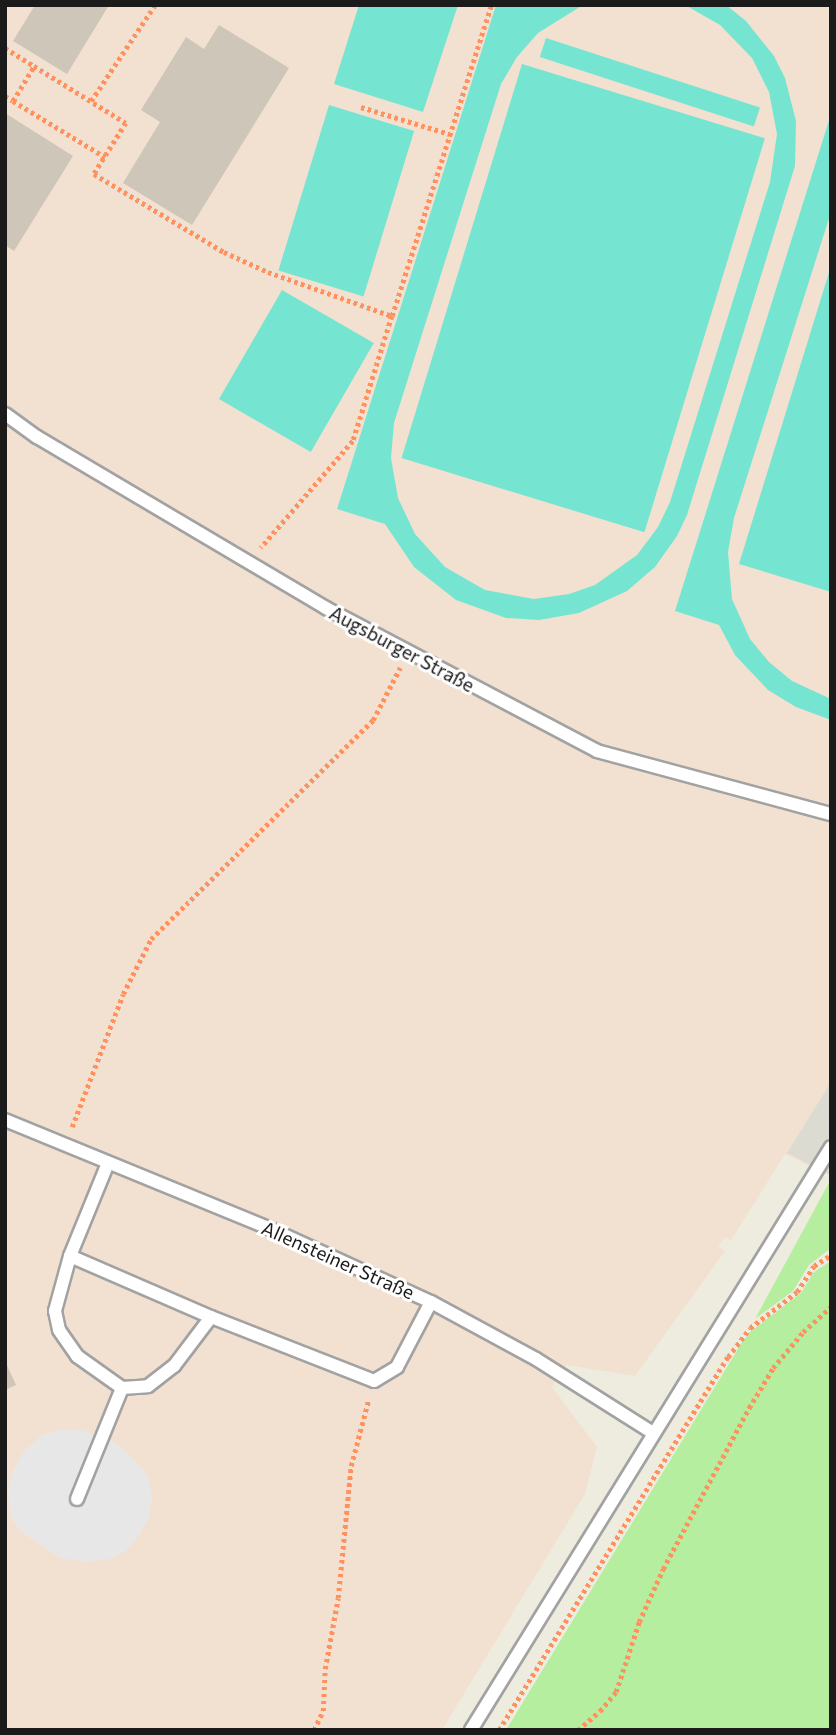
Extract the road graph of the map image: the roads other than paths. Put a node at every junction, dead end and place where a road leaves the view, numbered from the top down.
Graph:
1 (5, 414) edge
2 (831, 814) edge
3 (5, 1120) edge
4 (831, 1147) edge
5 (108, 1163) junction
6 (70, 1256) junction
7 (431, 1301) junction
8 (211, 1317) junction
9 (122, 1388) junction
10 (653, 1433) junction
11 (77, 1499) dead end
12 (471, 1730) edge

1 - 2 lane, Augsburger Straße
3 - 5 lane, Allensteiner Straße
4 - 10 lane
5 - 6 lane
5 - 7 lane, Allensteiner Straße
6 - 8 lane
6 - 9 lane
7 - 8 lane
7 - 10 lane, Allensteiner Straße
8 - 9 lane
9 - 11 lane
10 - 12 lane

